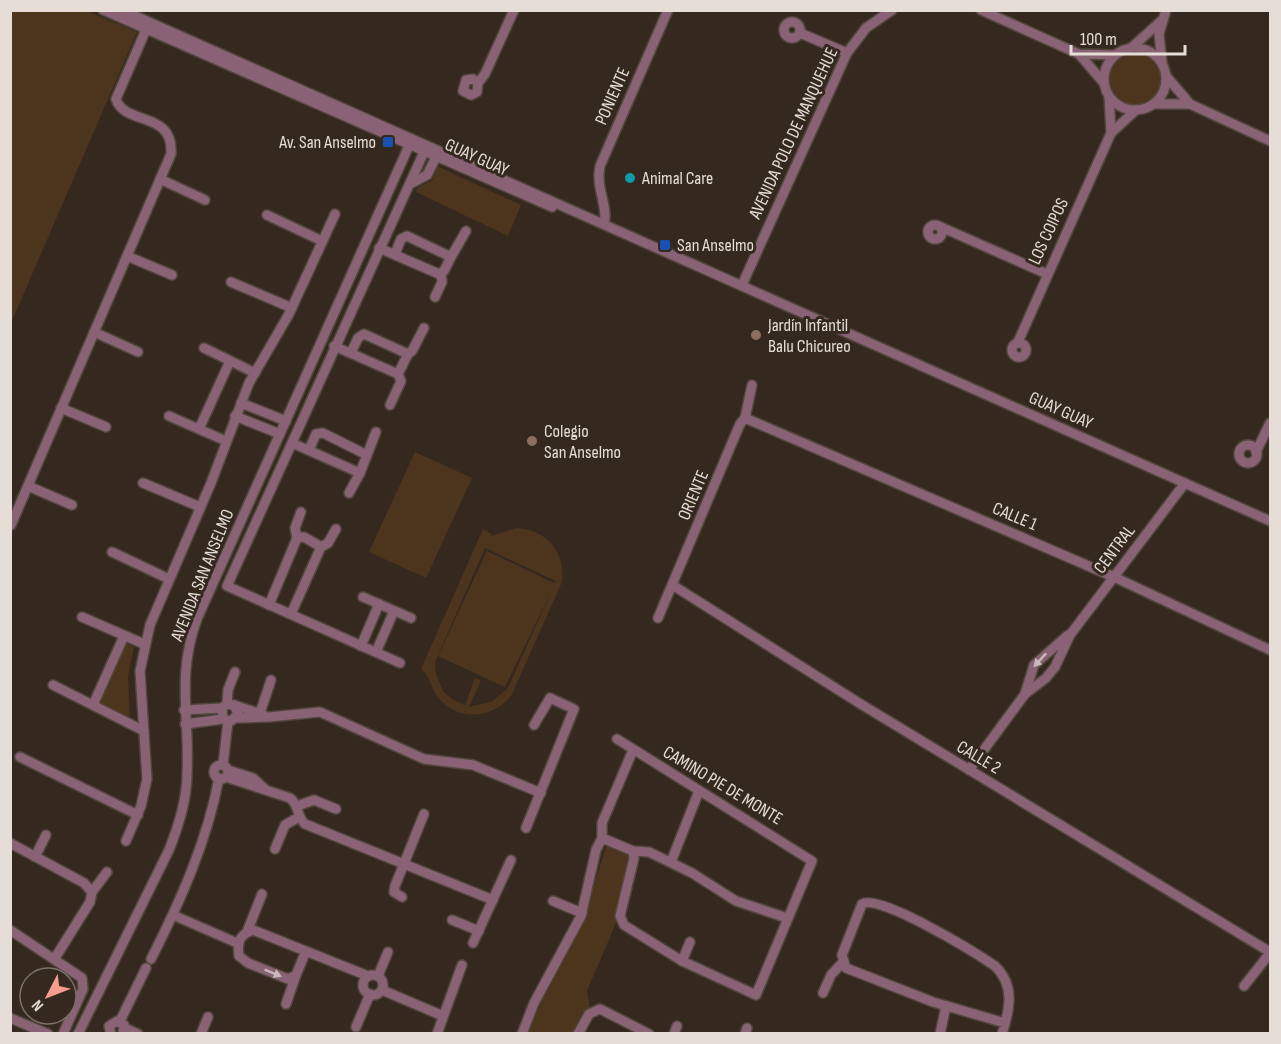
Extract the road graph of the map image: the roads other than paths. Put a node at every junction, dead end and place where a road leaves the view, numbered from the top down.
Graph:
1 (103, 10) edge
2 (122, 10) edge
3 (514, 10) edge
4 (668, 10) edge
5 (892, 10) edge
6 (981, 10) edge
7 (1166, 10) edge
8 (1161, 21) junction
9 (148, 26) junction
10 (800, 33) dead end
11 (1130, 49) junction
12 (847, 53) junction
13 (1079, 54) junction
14 (1115, 56) junction
15 (1165, 72) junction
16 (478, 83) dead end
17 (1104, 83) junction
18 (1109, 96) junction
19 (1154, 104) junction
20 (1190, 104) junction
21 (1136, 110) junction
22 (373, 125) junction
23 (1111, 133) junction
24 (1270, 141) edge
25 (411, 142) junction
26 (424, 152) junction
27 (436, 157) junction
28 (160, 180) junction
29 (411, 183) junction
30 (205, 200) dead end
31 (541, 200) junction
32 (335, 214) dead end
33 (267, 215) dead end
34 (598, 223) junction
35 (941, 227) dead end
36 (466, 231) dead end
37 (322, 241) junction
38 (380, 248) junction
39 (395, 254) junction
40 (127, 256) junction
41 (451, 257) junction
42 (695, 267) junction
43 (441, 273) junction
44 (1047, 274) junction
45 (171, 275) dead end
46 (231, 282) dead end
47 (742, 285) junction
48 (435, 297) dead end
49 (292, 308) junction
50 (424, 328) dead end
51 (838, 328) junction
52 (94, 332) junction
53 (1018, 342) dead end
54 (334, 346) junction
55 (204, 348) dead end
56 (138, 351) dead end
57 (351, 353) junction
58 (408, 354) junction
59 (230, 361) junction
60 (255, 374) junction
61 (398, 374) junction
62 (752, 385) dead end
63 (241, 403) junction
64 (390, 405) dead end
65 (61, 408) junction
66 (169, 416) dead end
67 (235, 416) junction
68 (745, 418) junction
69 (286, 421) junction
70 (1270, 423) edge
71 (106, 427) dead end
72 (199, 429) junction
73 (376, 432) dead end
74 (280, 434) junction
75 (226, 441) junction
76 (292, 443) junction
77 (309, 450) junction
78 (1256, 452) dead end
79 (367, 455) junction
80 (360, 473) junction
81 (142, 483) dead end
82 (1185, 483) junction
83 (28, 486) junction
84 (349, 493) dead end
85 (72, 505) dead end
86 (200, 507) junction
87 (302, 513) dead end
88 (1270, 521) edge
89 (11, 525) edge
90 (336, 529) dead end
91 (297, 538) junction
92 (321, 547) junction
93 (112, 552) dead end
94 (1114, 577) junction
95 (169, 579) junction
96 (674, 586) junction
97 (363, 597) dead end
98 (379, 604) junction
99 (269, 605) junction
100 (394, 611) junction
101 (291, 614) junction
102 (82, 617) dead end
103 (411, 618) dead end
104 (658, 618) dead end
105 (1070, 635) junction
106 (124, 636) junction
107 (144, 644) junction
108 (361, 646) junction
109 (1270, 650) edge
110 (376, 652) junction
111 (400, 663) dead end
112 (235, 672) dead end
113 (271, 680) dead end
114 (54, 685) dead end
115 (1025, 694) junction
116 (93, 705) junction
117 (228, 706) junction
118 (184, 710) junction
119 (265, 715) junction
120 (229, 719) junction
121 (185, 724) junction
122 (534, 724) dead end
123 (144, 731) junction
124 (617, 739) dead end
125 (633, 750) junction
126 (20, 757) dead end
127 (969, 770) junction
128 (224, 773) junction
129 (699, 790) junction
130 (541, 793) junction
131 (297, 806) junction
132 (336, 809) dead end
133 (138, 814) junction
134 (424, 814) dead end
135 (299, 818) junction
136 (526, 828) dead end
137 (46, 835) dead end
138 (602, 838) junction
139 (126, 841) dead end
140 (10, 843) edge
141 (275, 849) dead end
142 (633, 851) junction
143 (35, 857) junction
144 (511, 860) dead end
145 (671, 862) junction
146 (404, 864) junction
147 (107, 872) dead end
148 (92, 892) junction
149 (262, 894) dead end
150 (402, 897) dead end
151 (493, 900) junction
152 (553, 901) dead end
153 (582, 913) junction
154 (173, 915) junction
155 (787, 918) junction
156 (452, 920) dead end
157 (10, 930) edge
158 (479, 931) junction
159 (247, 932) junction
160 (690, 942) dead end
161 (237, 943) junction
162 (473, 943) dead end
163 (306, 951) junction
164 (388, 952) dead end
165 (1270, 953) edge
166 (55, 958) junction
167 (682, 961) junction
168 (842, 963) junction
169 (462, 965) dead end
170 (296, 975) junction
171 (373, 976) junction
172 (1244, 986) dead end
173 (382, 990) junction
174 (823, 993) dead end
175 (370, 994) junction
176 (286, 1004) dead end
177 (946, 1006) junction
178 (443, 1016) junction
179 (208, 1017) dead end
180 (10, 1018) edge
181 (1005, 1023) junction
182 (356, 1027) dead end
183 (122, 1028) edge
184 (48, 1034) edge
185 (63, 1034) edge
186 (78, 1034) edge
187 (111, 1034) edge
188 (138, 1034) edge
189 (201, 1034) edge
190 (437, 1034) edge
191 (522, 1034) edge
192 (578, 1034) edge
193 (650, 1034) edge
194 (940, 1034) edge
195 (1002, 1034) edge

1 - 9 street, GUAY GUAY
2 - 9 street, GUAY GUAY
3 - 16 street
4 - 34 street, PONIENTE
5 - 12 street, AVENIDA POLO DE MANQUEHUE
6 - 13 street
7 - 8 street
8 - 11 street
8 - 15 street
9 - 22 street, GUAY GUAY
9 - 22 street, GUAY GUAY
9 - 28 street
10 - 12 street
11 - 14 street
11 - 15 street
12 - 47 street, AVENIDA POLO DE MANQUEHUE
13 - 14 street
13 - 17 street
14 - 17 street
15 - 19 street
15 - 20 street
17 - 18 street
18 - 21 street
18 - 23 street, LOS COIPOS
19 - 20 street
19 - 21 street
20 - 24 street
21 - 23 street, LOS COIPOS
22 - 25 street, GUAY GUAY
23 - 44 street, LOS COIPOS
25 - 26 street, GUAY GUAY
25 - 31 street, GUAY GUAY
25 - 69 street, AVENIDA SAN ANSELMO
26 - 27 street, GUAY GUAY
26 - 29 street
27 - 29 street
27 - 31 street, GUAY GUAY
28 - 30 street
28 - 40 street
29 - 38 street
31 - 34 street, GUAY GUAY
32 - 37 street
33 - 37 street
34 - 42 street, GUAY GUAY
35 - 44 street
36 - 41 street
37 - 49 street
38 - 39 street
38 - 54 street
39 - 41 street
39 - 43 street
40 - 45 street
40 - 52 street
41 - 43 street
42 - 47 street, GUAY GUAY
42 - 51 street, GUAY GUAY
43 - 48 street
44 - 53 street, LOS COIPOS
46 - 49 street
47 - 51 street, GUAY GUAY
49 - 60 street
50 - 58 street
51 - 82 street, GUAY GUAY
52 - 56 street
52 - 65 street
54 - 57 street
54 - 76 street
55 - 59 street
57 - 58 street
57 - 61 street
58 - 61 street
59 - 60 street
59 - 72 street
60 - 63 street
61 - 64 street
62 - 68 street, ORIENTE
63 - 67 street
63 - 69 street
65 - 71 street
65 - 83 street
66 - 72 street
67 - 74 street
67 - 75 street
68 - 94 street, CALLE 1
68 - 96 street, ORIENTE
69 - 74 street, AVENIDA SAN ANSELMO
70 - 78 street
72 - 75 street
73 - 79 street
74 - 118 street, AVENIDA SAN ANSELMO
75 - 86 street
76 - 77 street
76 - 99 street
77 - 79 street
77 - 80 street
79 - 80 street
80 - 84 street
81 - 86 street
82 - 88 street, GUAY GUAY
82 - 94 street, CENTRAL
83 - 85 street
83 - 89 street
86 - 95 street
87 - 91 street
90 - 92 street
91 - 92 street
91 - 99 street
92 - 101 street
93 - 95 street
94 - 105 street, CENTRAL
94 - 109 street, CALLE 1
95 - 107 street
96 - 104 street, ORIENTE
96 - 127 street, CALLE 2
97 - 98 street
98 - 100 street
98 - 108 street
99 - 101 street
100 - 103 street
100 - 110 street
101 - 108 street
102 - 106 street
105 - 115 street, CENTRAL
105 -> 115 street, CENTRAL
106 - 107 street
106 - 116 street
107 - 123 street
108 - 110 street
110 - 111 street
112 - 117 street
113 - 119 street
114 - 116 street
115 - 127 street, CENTRAL
116 - 123 street
117 - 118 street
117 - 119 street
117 - 120 street
117 - 120 street
118 - 121 street, AVENIDA SAN ANSELMO
119 - 120 street
119 - 130 street
120 - 121 street
120 - 128 street
121 - 186 street, AVENIDA SAN ANSELMO
122 - 130 street
123 - 133 street
124 - 125 street, CAMINO PIE DE MONTE
125 - 129 street, CAMINO PIE DE MONTE
125 - 138 street
126 - 133 street
127 - 165 street, CALLE 2
128 - 131 street
128 - 154 street
129 - 145 street
129 - 155 street, CAMINO PIE DE MONTE
130 - 136 street
131 - 132 street
131 - 135 street
133 - 139 street
134 - 146 street
135 - 141 street
135 - 146 street
137 - 143 street
138 - 142 street
138 - 153 street
140 - 143 street
142 - 145 street
142 - 167 street
143 - 148 street
144 - 151 street
145 - 155 street
146 - 150 street
146 - 151 street
147 - 148 street
148 - 166 street
149 - 159 street
151 - 158 street
152 - 153 street
153 - 191 street
154 - 161 street
154 - 183 street
155 - 167 street
156 - 158 street
157 - 166 street
158 - 162 street
159 - 161 street
159 - 163 street
160 - 167 street
161 -> 170 street
163 - 170 street
163 - 171 street
164 - 171 street
165 - 172 street
166 - 185 street
168 - 174 street
168 - 177 street
168 - 181 street
169 - 178 street
170 - 176 street
171 - 173 street
171 - 175 street
173 - 175 street
173 - 178 street
175 - 182 street
177 - 181 street
177 - 194 street
178 - 190 street
179 - 189 street
180 - 184 street
181 - 195 street
183 - 187 street
183 - 188 street
192 - 193 street

